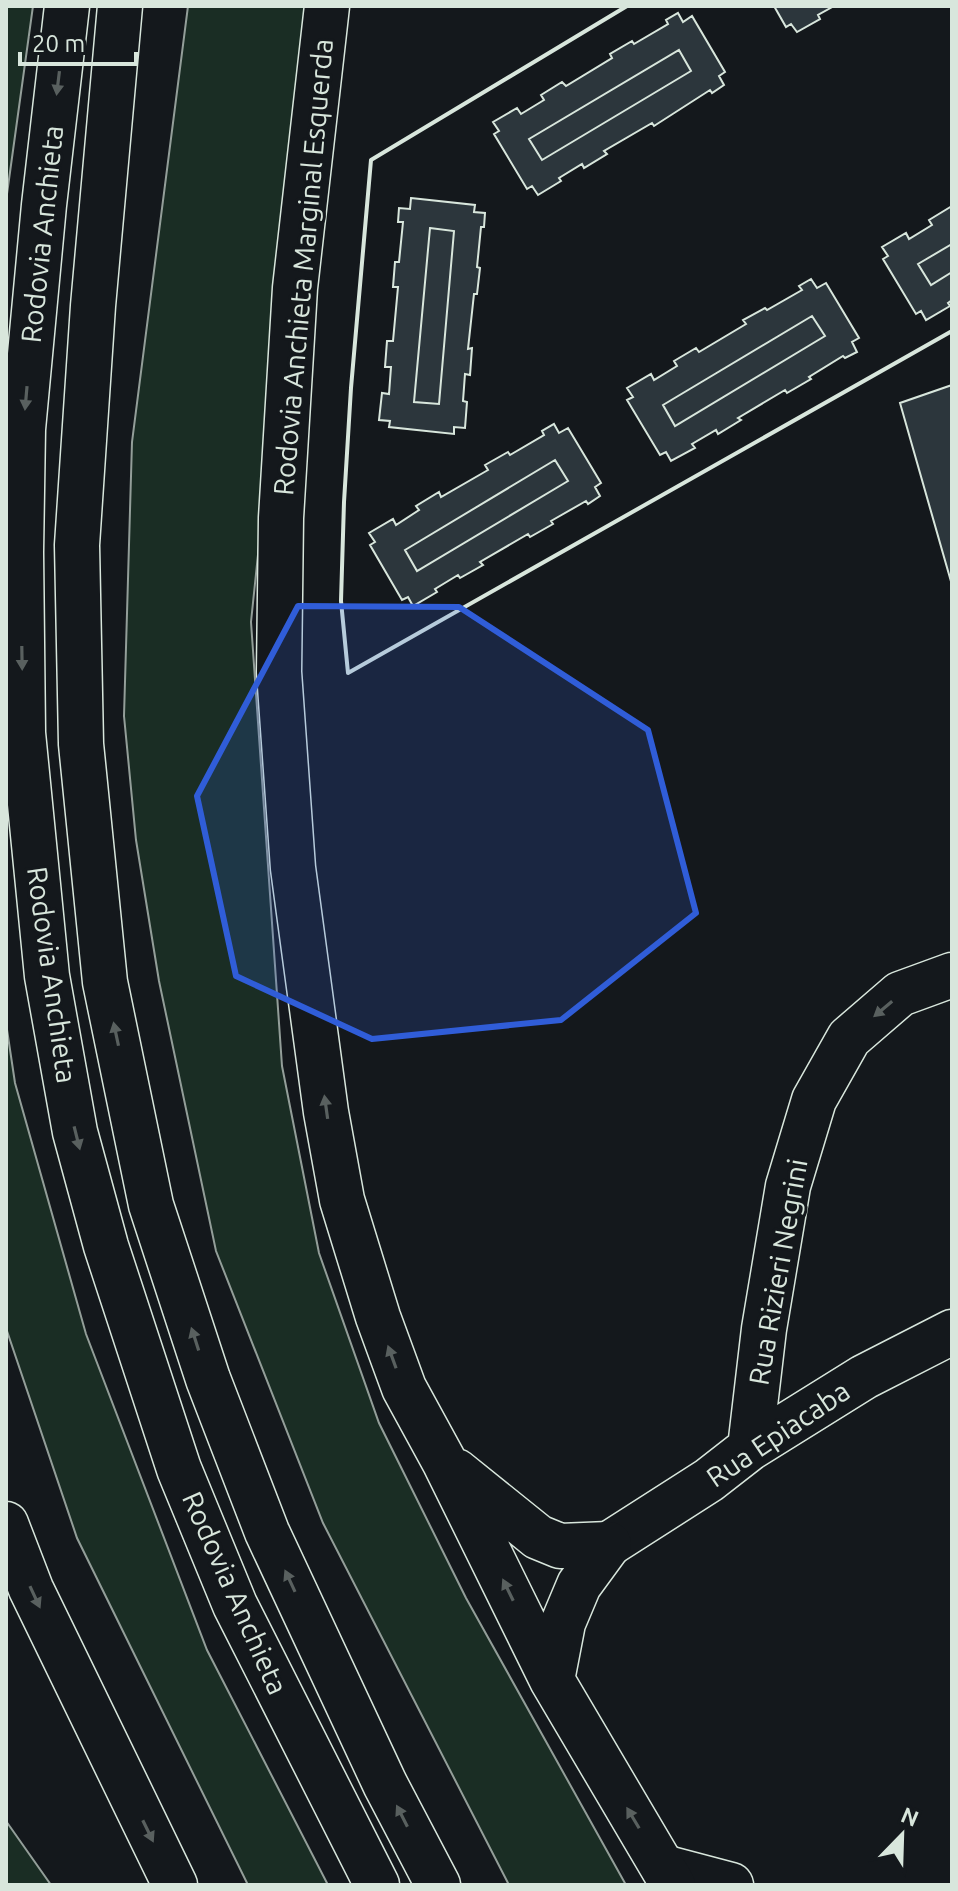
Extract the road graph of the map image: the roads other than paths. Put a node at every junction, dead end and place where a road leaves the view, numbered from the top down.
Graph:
1 (67, 6) edge
2 (120, 6) edge
3 (327, 6) edge
4 (952, 975) edge
5 (952, 1332) edge
6 (750, 1448) junction
7 (445, 1463) junction
8 (6, 1524) edge
9 (609, 1544) junction
10 (552, 1680) junction
11 (668, 1876) edge
12 (175, 1885) edge
13 (377, 1885) edge
14 (438, 1885) edge
15 (731, 1885) edge

1 -> 13 main road, Rodovia Anchieta
14 -> 2 main road, Rodovia Anchieta
7 -> 3 main road, Rodovia Anchieta Marginal Esquerda
4 -> 6 main road, Rua Rizieri Negrini
5 - 6 main road, Rua Epiacaba
6 - 9 main road, Rua Epiacaba
7 - 9 main road
10 -> 7 main road, Rodovia Anchieta Marginal Esquerda
8 -> 12 main road
9 - 10 main road
11 -> 10 main road, Rodovia Anchieta Marginal Esquerda
11 - 15 main road

